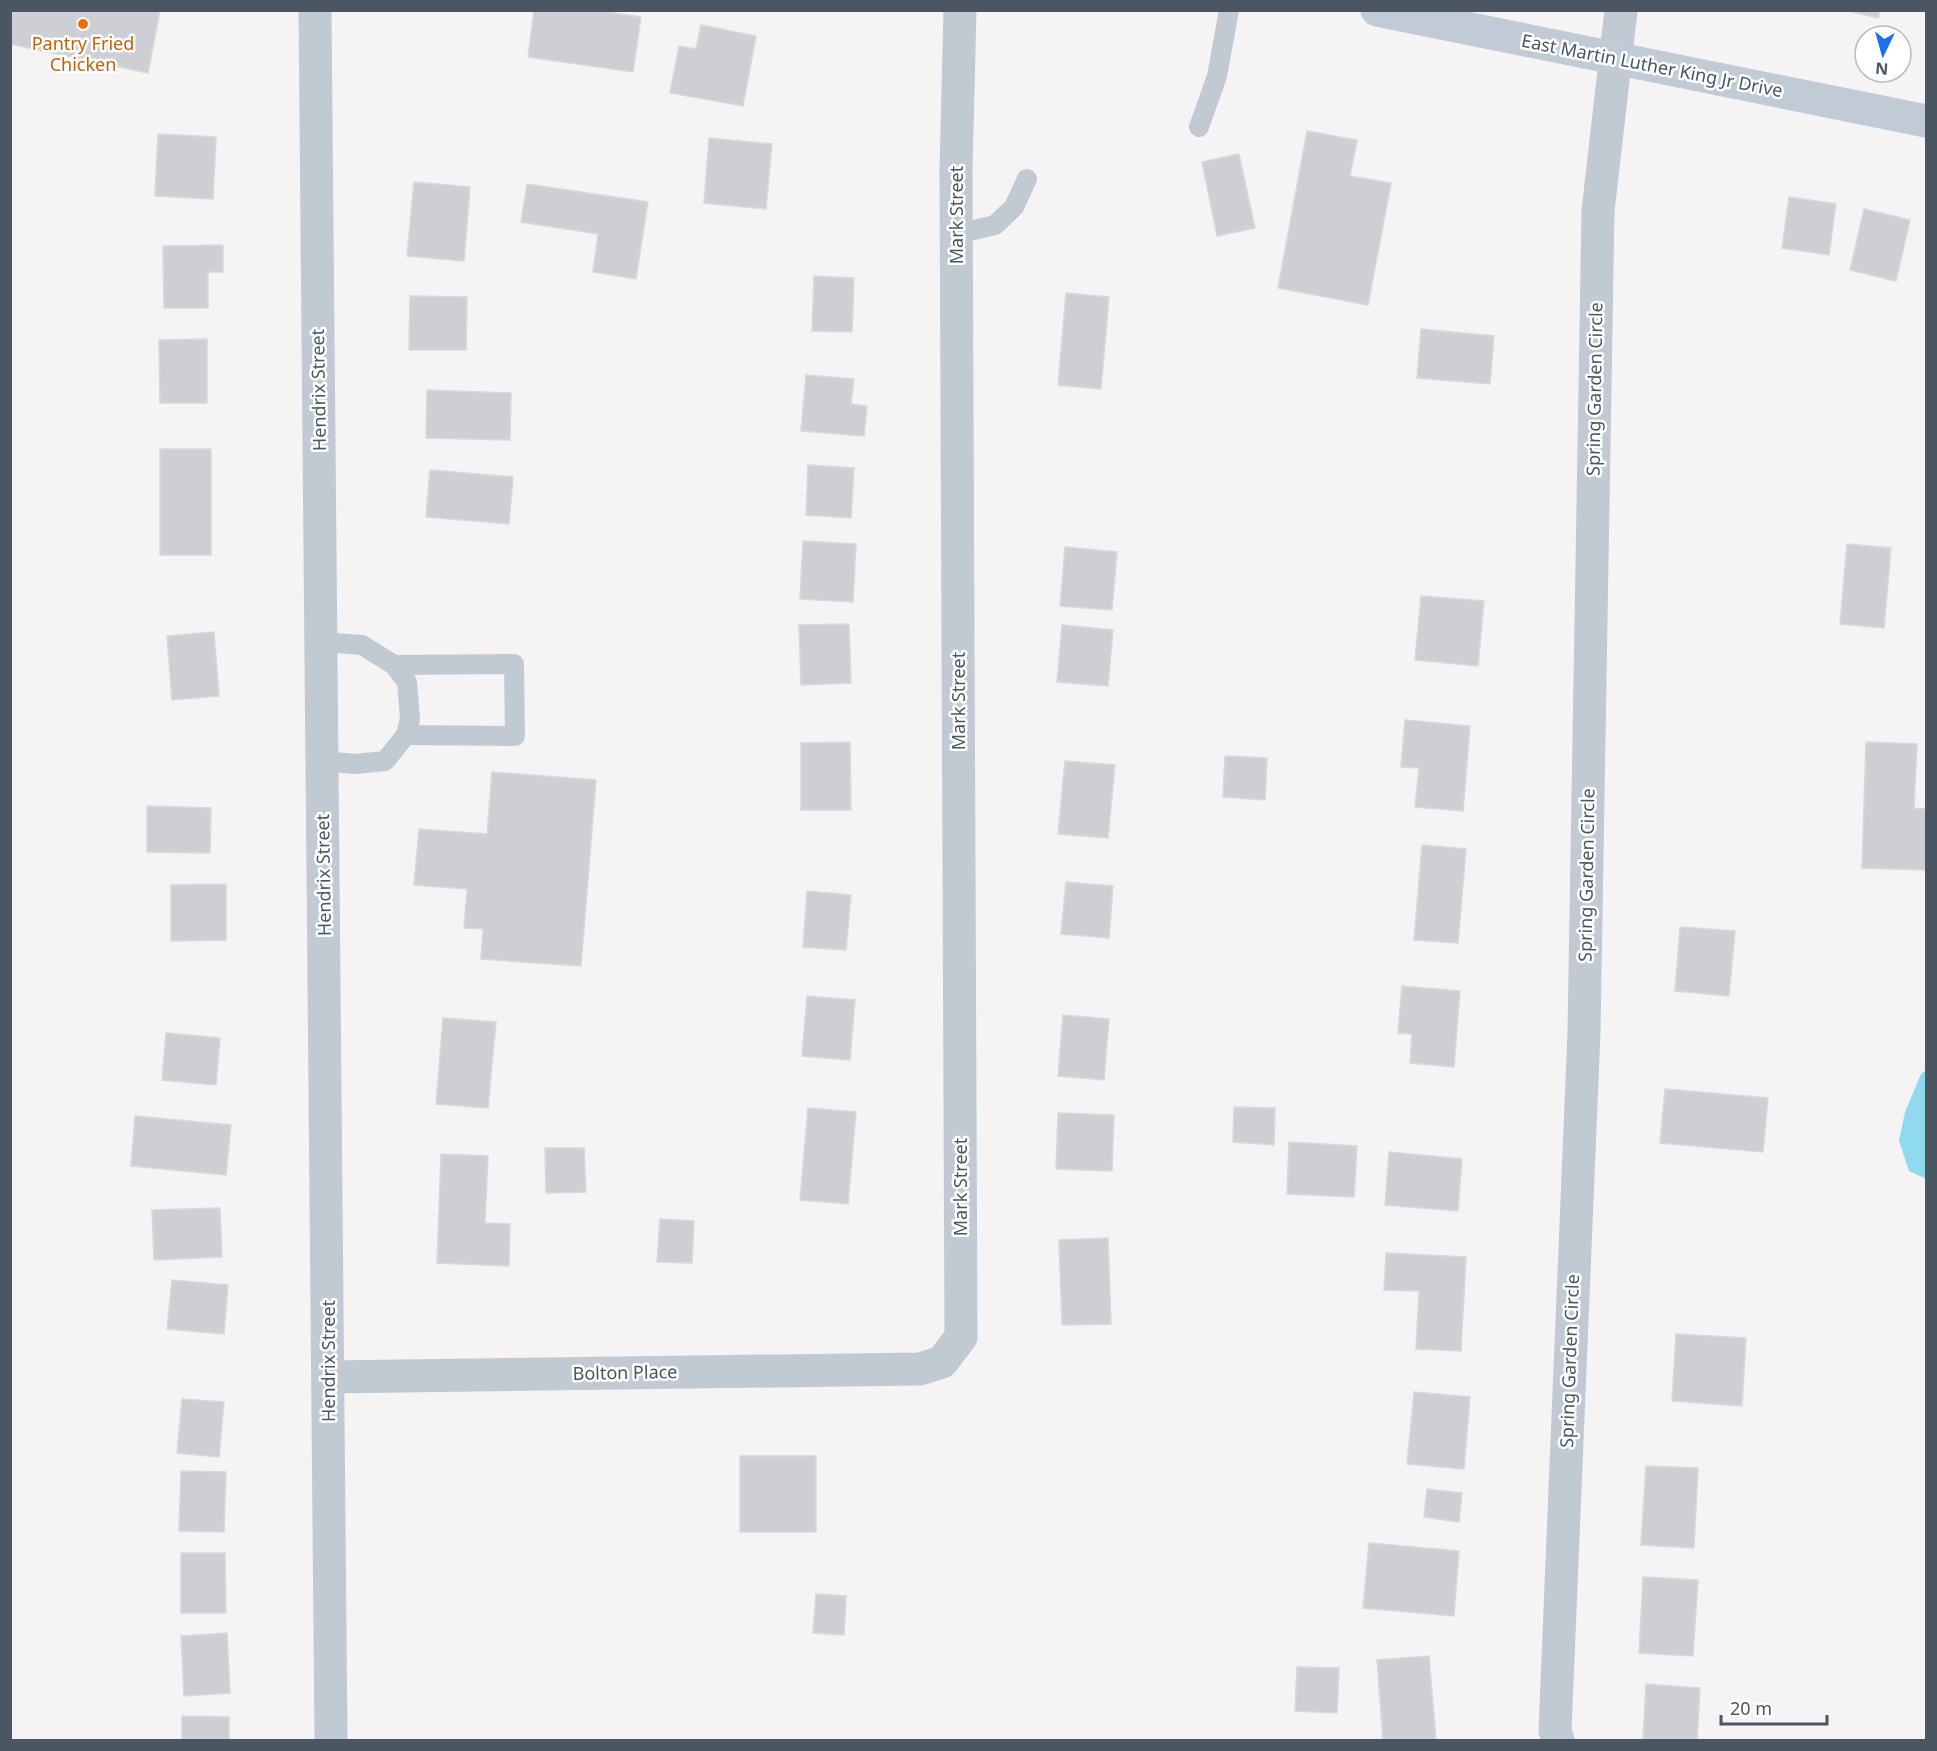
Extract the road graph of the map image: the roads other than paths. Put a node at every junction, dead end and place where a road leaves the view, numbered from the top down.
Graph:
1 (315, 10) edge
2 (960, 10) edge
3 (1229, 10) edge
4 (1377, 10) edge
5 (1621, 10) edge
6 (1616, 58) junction
7 (1926, 121) edge
8 (1199, 127) dead end
9 (1027, 179) dead end
10 (957, 234) junction
11 (322, 642) junction
12 (394, 665) junction
13 (406, 735) junction
14 (323, 761) junction
15 (920, 1370) joint
16 (329, 1377) junction
17 (331, 1740) edge
18 (1558, 1740) edge

1 - 11 street, Hendrix Street
2 - 10 street, Mark Street
3 - 8 lane
4 - 6 main road, East Martin Luther King Jr Drive
5 - 6 street, Spring Garden Circle
6 - 7 main road, East Martin Luther King Jr Drive
6 - 18 street, Spring Garden Circle
9 - 10 lane
10 - 15 street, Mark Street
11 - 12 lane
11 - 14 street, Hendrix Street
12 - 13 lane
12 - 13 lane
13 - 14 lane
14 - 16 street, Hendrix Street
15 - 16 street, Bolton Place
16 - 17 street, Hendrix Street

